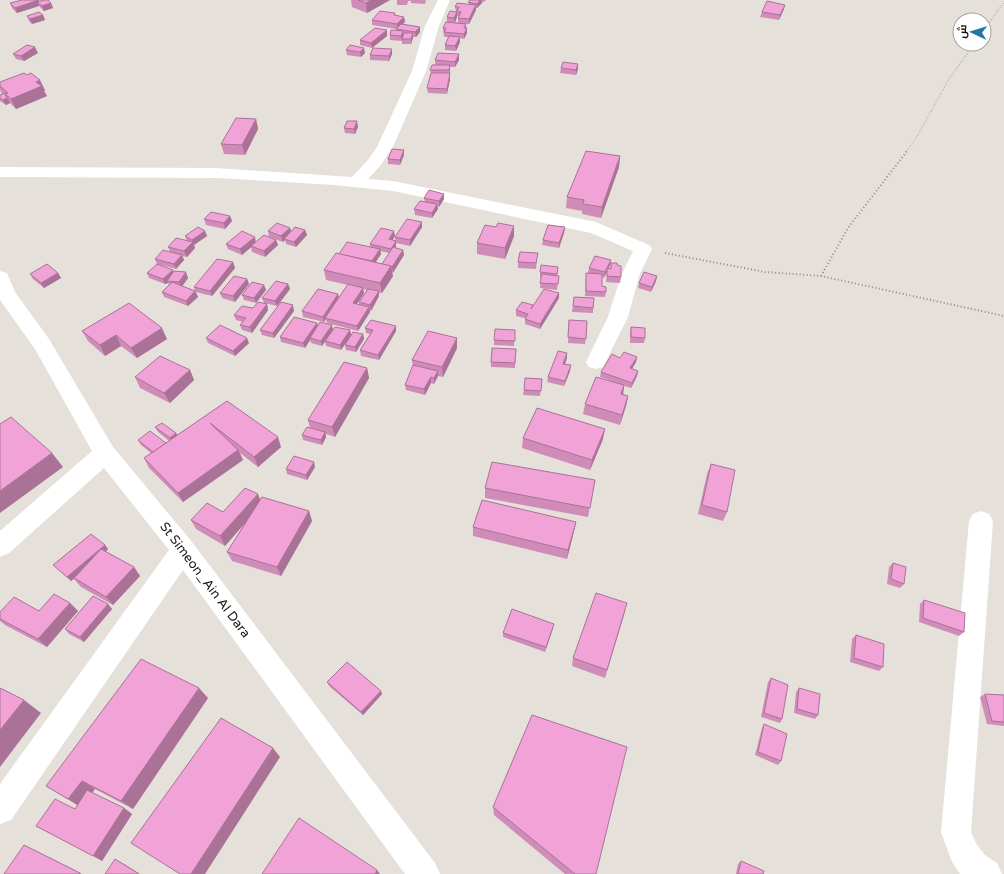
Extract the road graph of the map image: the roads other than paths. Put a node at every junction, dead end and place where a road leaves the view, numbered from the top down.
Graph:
1 (444, 0) edge
2 (0, 172) edge
3 (356, 182) junction
4 (2, 289) edge
5 (596, 362) dead end
6 (105, 453) junction
7 (981, 522) dead end
8 (0, 546) edge
9 (183, 550) junction
10 (0, 809) edge
11 (424, 874) edge
12 (986, 874) edge

1 - 3 street
2 - 3 street
3 - 5 street
4 - 6 street, St Simeon_Ain Al Dara
6 - 8 street
6 - 9 street, St Simeon_Ain Al Dara
7 - 12 street
9 - 10 street
9 - 11 street, St Simeon_Ain Al Dara

